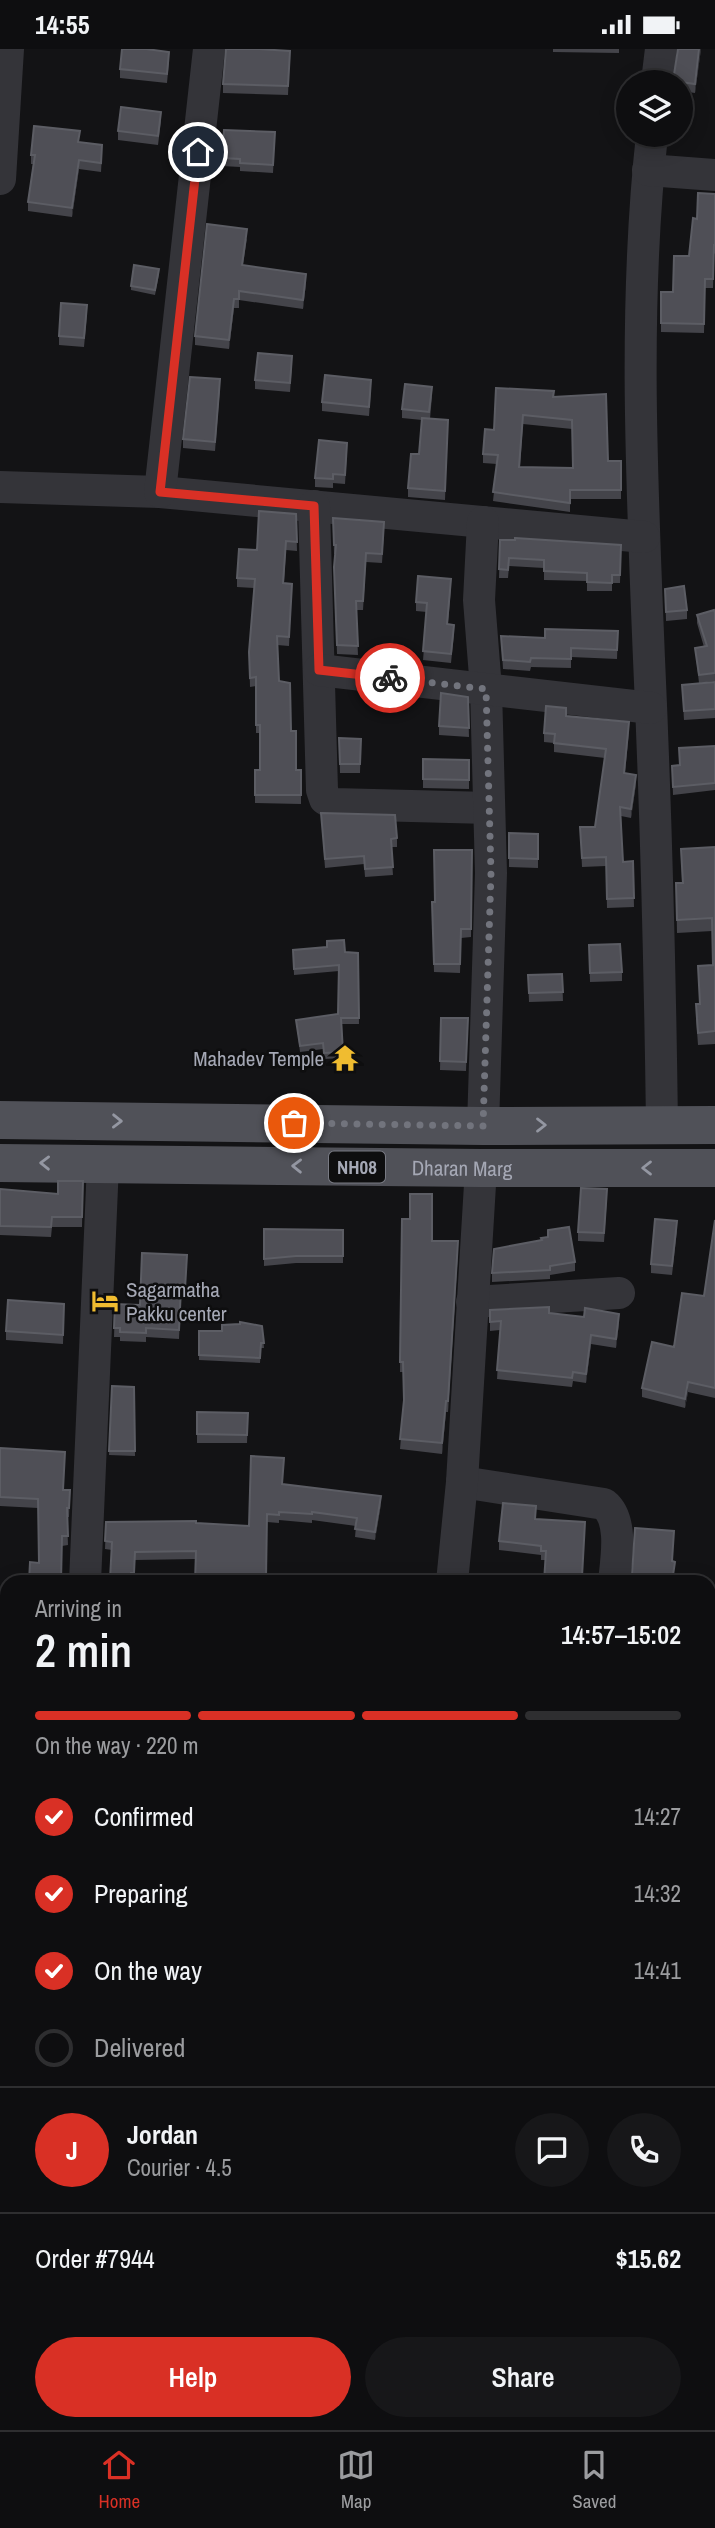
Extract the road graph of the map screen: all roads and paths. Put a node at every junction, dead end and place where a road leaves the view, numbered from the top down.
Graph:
1 (8, 49) edge
2 (209, 49) edge
3 (661, 49) edge
4 (658, 70) edge
5 (651, 147) edge
6 (648, 170) junction
7 (715, 175) edge
8 (0, 179) edge
9 (0, 487) edge
10 (160, 492) junction
11 (314, 506) junction
12 (483, 522) junction
13 (644, 537) junction
14 (319, 670) junction
15 (486, 689) junction
16 (652, 708) junction
17 (489, 808) junction
18 (0, 1120) edge
19 (662, 1125) junction
20 (715, 1125) edge
21 (483, 1126) junction
22 (0, 1163) edge
23 (103, 1164) junction
24 (481, 1168) junction
25 (715, 1168) edge
26 (620, 1293) dead end
27 (472, 1303) junction
28 (462, 1482) junction
29 (85, 1575) edge
30 (453, 1575) edge
31 (615, 1575) edge

1 - 8 street
2 - 10 street
3 - 4 street
5 - 6 street
6 - 7 street
6 - 13 street
9 - 10 street
10 - 11 street
11 - 12 street
11 - 14 street
12 - 13 street
12 - 15 street
13 - 16 street
14 - 15 street
14 - 17 street
15 - 16 street
15 - 17 street
16 - 19 street
17 - 21 street
18 -> 21 main road, Dharan Marg / NH08
19 - 20 main road, Dharan Marg / NH08
21 -> 19 main road, Dharan Marg / NH08
23 -> 22 main road, Dharan Marg / NH08
24 -> 23 main road, Dharan Marg / NH08
23 - 29 street
25 -> 24 main road, Dharan Marg / NH08
24 - 27 street
26 - 27 street
27 - 28 street
28 - 30 street
28 - 31 street

